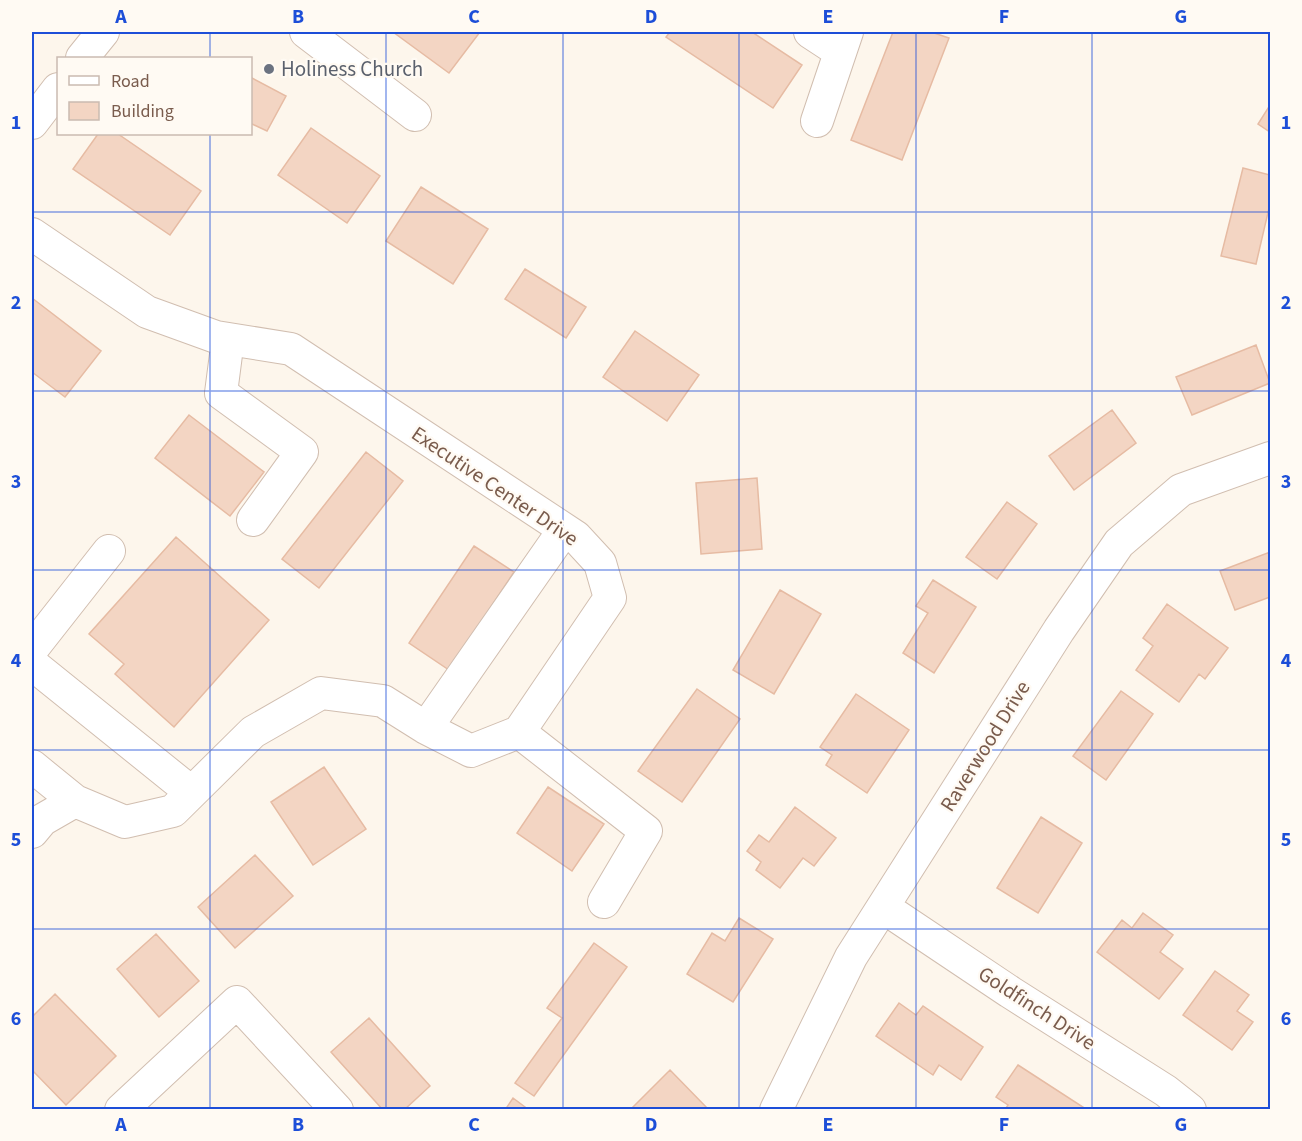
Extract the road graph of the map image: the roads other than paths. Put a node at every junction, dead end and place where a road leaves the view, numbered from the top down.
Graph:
1 (104, 32) edge
2 (306, 32) edge
3 (810, 32) edge
4 (843, 41) edge
5 (83, 57) edge
6 (57, 90) edge
7 (415, 115) dead end
8 (817, 121) dead end
9 (32, 123) edge
10 (32, 234) edge
11 (228, 339) junction
12 (1270, 458) edge
13 (253, 520) dead end
14 (564, 530) junction
15 (109, 552) dead end
16 (32, 649) edge
17 (32, 664) edge
18 (426, 728) junction
19 (519, 732) junction
20 (32, 766) edge
21 (192, 792) junction
22 (75, 801) junction
23 (32, 832) edge
24 (603, 902) dead end
25 (883, 907) junction
26 (122, 1110) edge
27 (337, 1110) edge
28 (776, 1110) edge
29 (1190, 1110) edge

1 - 5 street
2 - 7 street
3 - 4 street
4 - 8 street
6 - 9 street
10 - 11 street, Executive Center Drive
11 - 13 street
11 - 14 street, Executive Center Drive
12 - 25 street, Raverwood Drive
14 - 18 street
14 - 19 street, Executive Center Drive
15 - 16 street
17 - 21 street
18 - 19 street
18 - 21 street
19 - 24 street
20 - 22 street
21 - 22 street
22 - 23 street
25 - 28 street, Raverwood Drive
25 - 29 street, Goldfinch Drive
26 - 27 street

